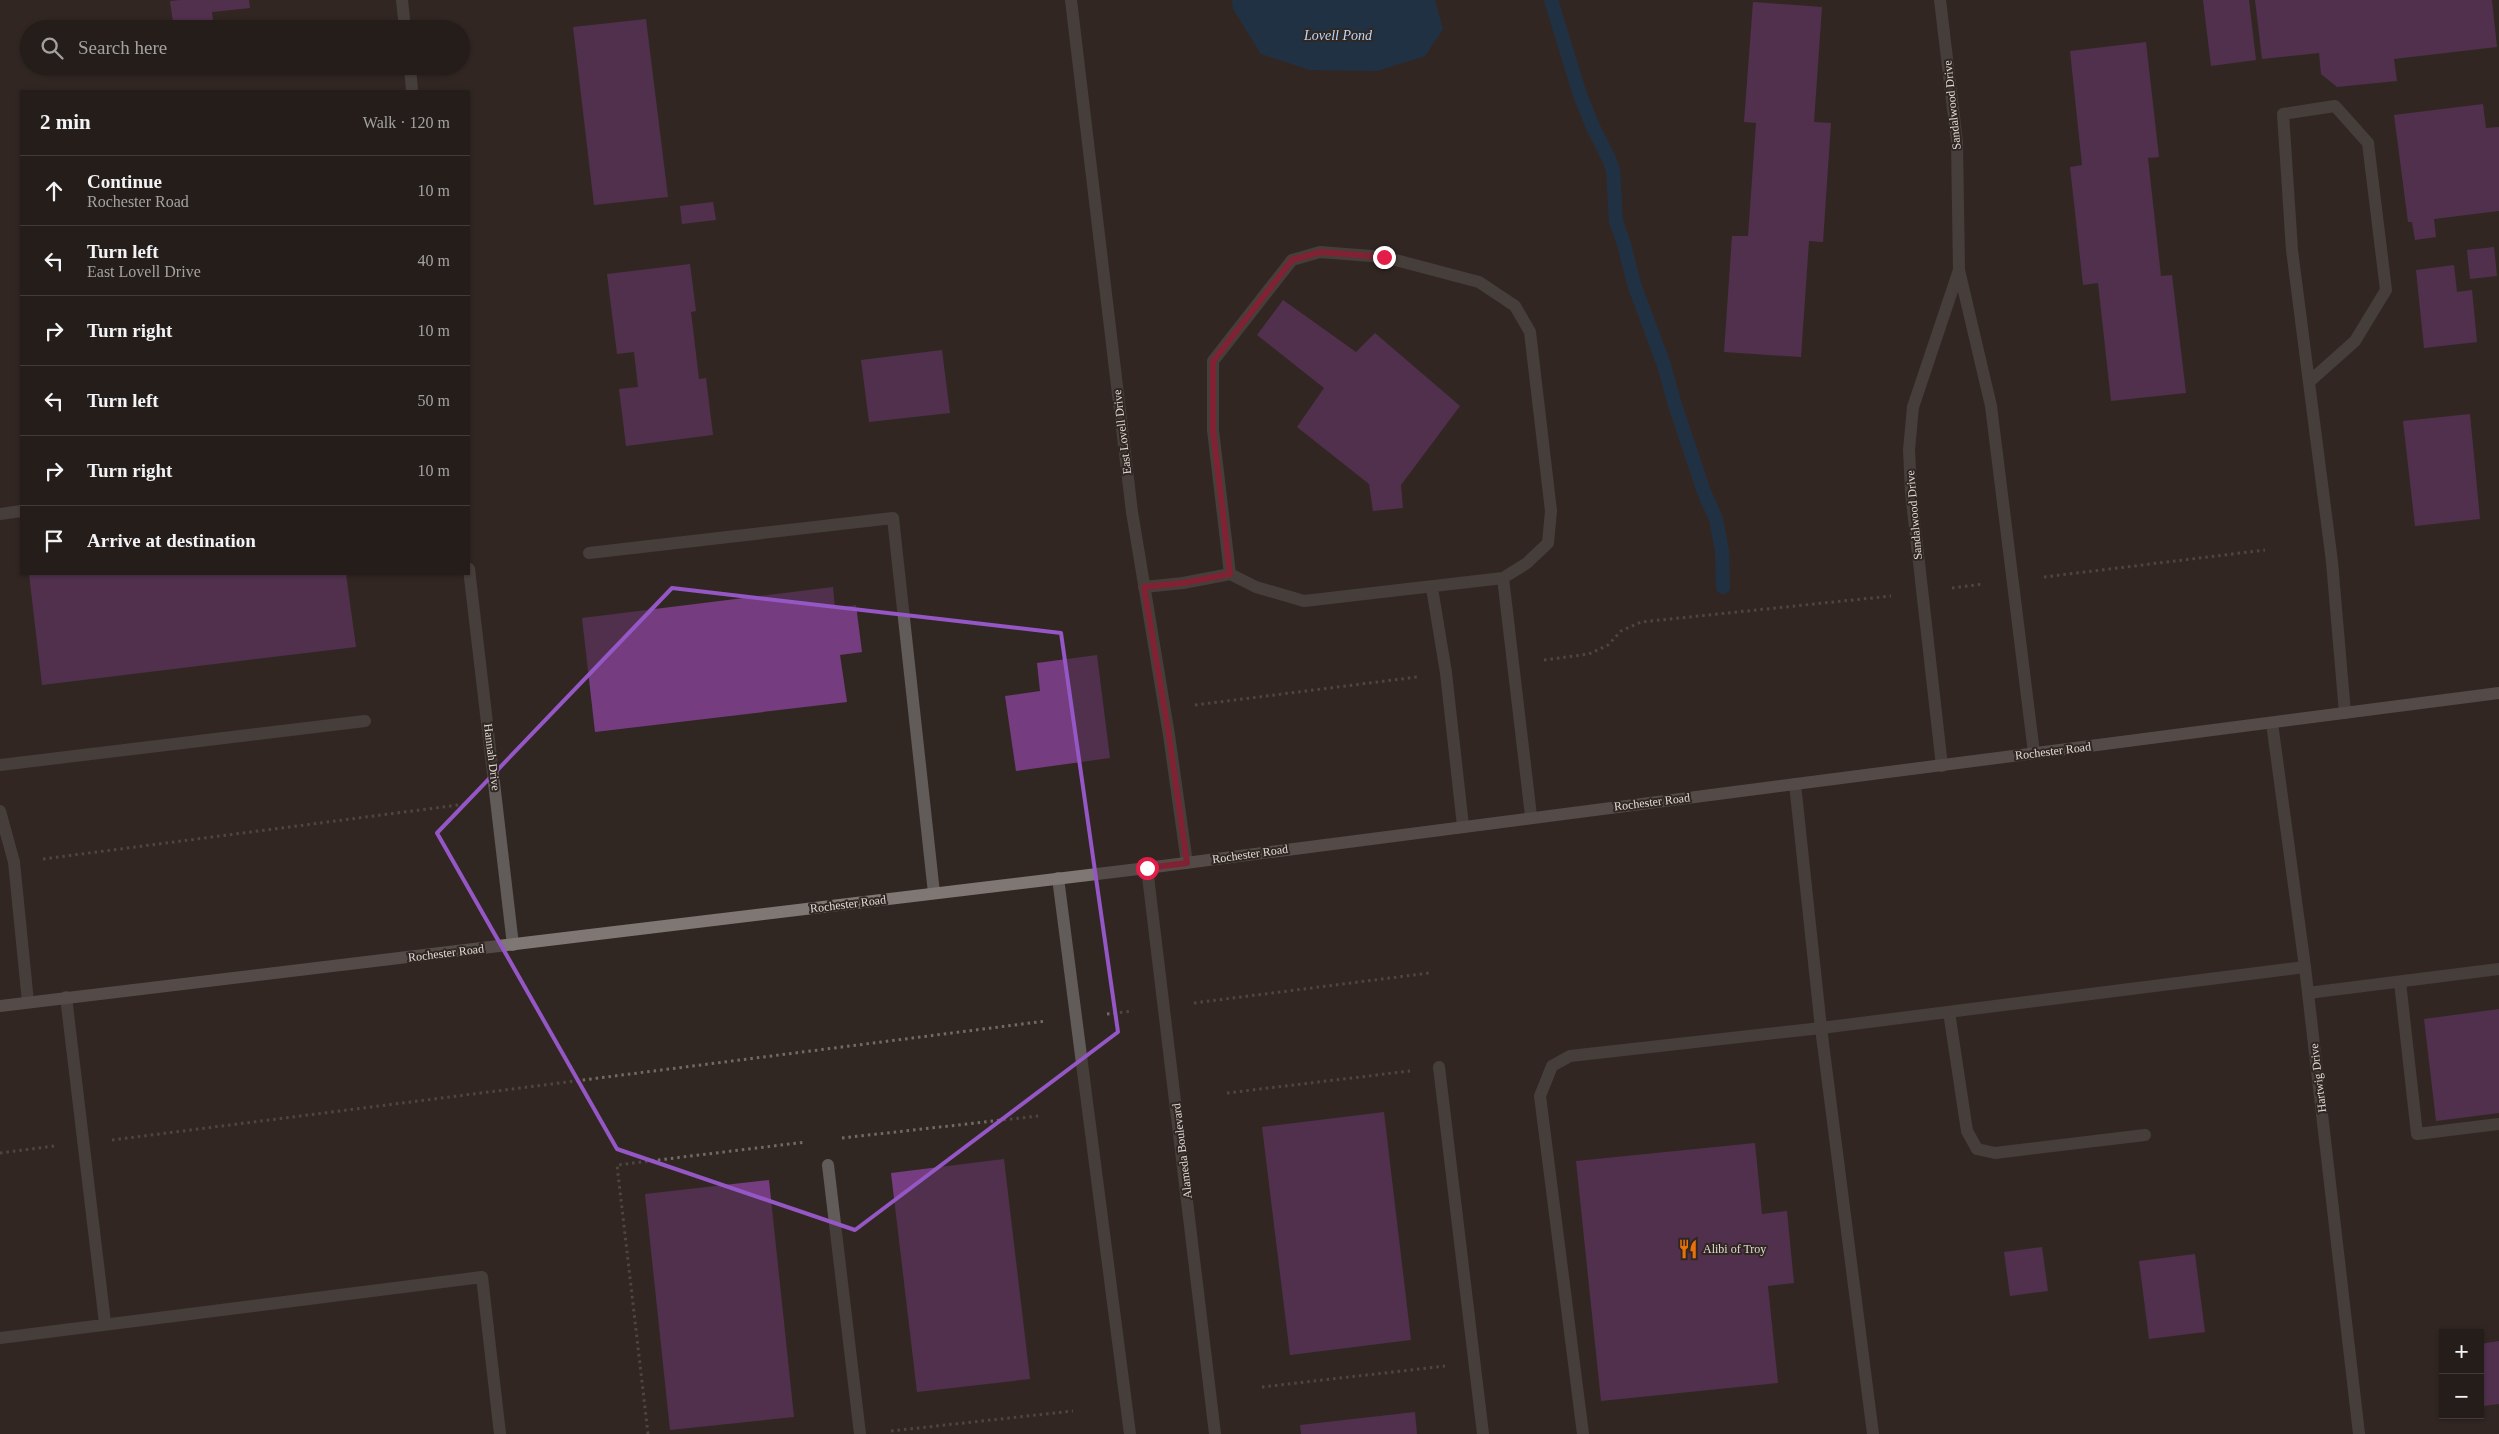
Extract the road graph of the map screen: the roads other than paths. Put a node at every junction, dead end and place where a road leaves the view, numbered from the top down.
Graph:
1 (402, 0) edge
2 (1071, 0) edge
3 (1940, 0) edge
4 (404, 20) edge
5 (411, 75) edge
6 (412, 90) edge
7 (1959, 270) junction
8 (2309, 382) junction
9 (20, 512) edge
10 (0, 514) edge
11 (589, 553) dead end
12 (1230, 574) junction
13 (470, 575) edge
14 (1504, 578) junction
15 (1144, 587) junction
16 (1432, 588) junction
17 (2499, 693) edge
18 (2345, 713) junction
19 (365, 721) dead end
20 (2272, 723) junction
21 (2034, 753) junction
22 (0, 766) edge
23 (1942, 766) junction
24 (1794, 784) junction
25 (0, 811) edge
26 (1531, 816) junction
27 (1463, 826) junction
28 (1187, 863) junction
29 (1147, 868) junction
30 (1058, 878) junction
31 (934, 893) junction
32 (513, 945) junction
33 (2305, 967) junction
34 (2499, 969) edge
35 (2400, 982) junction
36 (2308, 993) junction
37 (66, 997) junction
38 (28, 1002) junction
39 (0, 1006) edge
40 (1950, 1012) junction
41 (1821, 1028) junction
42 (1439, 1067) road end
43 (2499, 1124) edge
44 (2145, 1135) dead end
45 (828, 1165) dead end
46 (105, 1323) junction
47 (0, 1338) edge
48 (500, 1434) edge
49 (860, 1434) edge
50 (1130, 1434) edge
51 (1215, 1434) edge
52 (1484, 1434) edge
53 (1584, 1434) edge
54 (1873, 1434) edge
55 (2359, 1434) edge

1 - 4 street
2 - 15 street, East Lovell Drive
3 - 7 street, Sandalwood Drive
5 - 6 street
7 - 21 street, Sandalwood Drive
7 - 23 street, Sandalwood Drive
8 - 8 street
8 - 18 street
9 - 10 street
11 - 31 street
12 - 14 street
12 - 15 street
12 - 16 street
13 - 32 street, Hannah Drive
14 - 16 street
14 - 26 street
15 - 28 street, East Lovell Drive
16 - 27 street
17 - 18 main road, Rochester Road
18 - 20 main road, Rochester Road
19 - 22 street
20 - 21 main road, Rochester Road
20 - 33 street, Hartwig Drive
21 - 23 main road, Rochester Road
23 - 24 main road, Rochester Road
24 - 26 main road, Rochester Road
24 - 41 street
25 - 38 street
26 - 27 main road, Rochester Road
27 - 28 main road, Rochester Road
28 - 29 main road, Rochester Road
29 - 30 main road, Rochester Road
29 - 51 street, Alameda Boulevard
30 - 31 main road, Rochester Road
30 - 50 street
31 - 32 main road, Rochester Road
32 - 37 main road, Rochester Road
33 - 36 street, Hartwig Drive
33 - 40 street
34 - 35 street
35 - 36 street
35 - 43 street
36 - 55 street, Hartwig Drive
37 - 38 main road, Rochester Road
37 - 46 street
38 - 39 main road, Rochester Road
40 - 41 street
40 - 44 street
41 - 53 street
41 - 54 street
42 - 52 street
45 - 49 street
46 - 47 street
46 - 48 street

